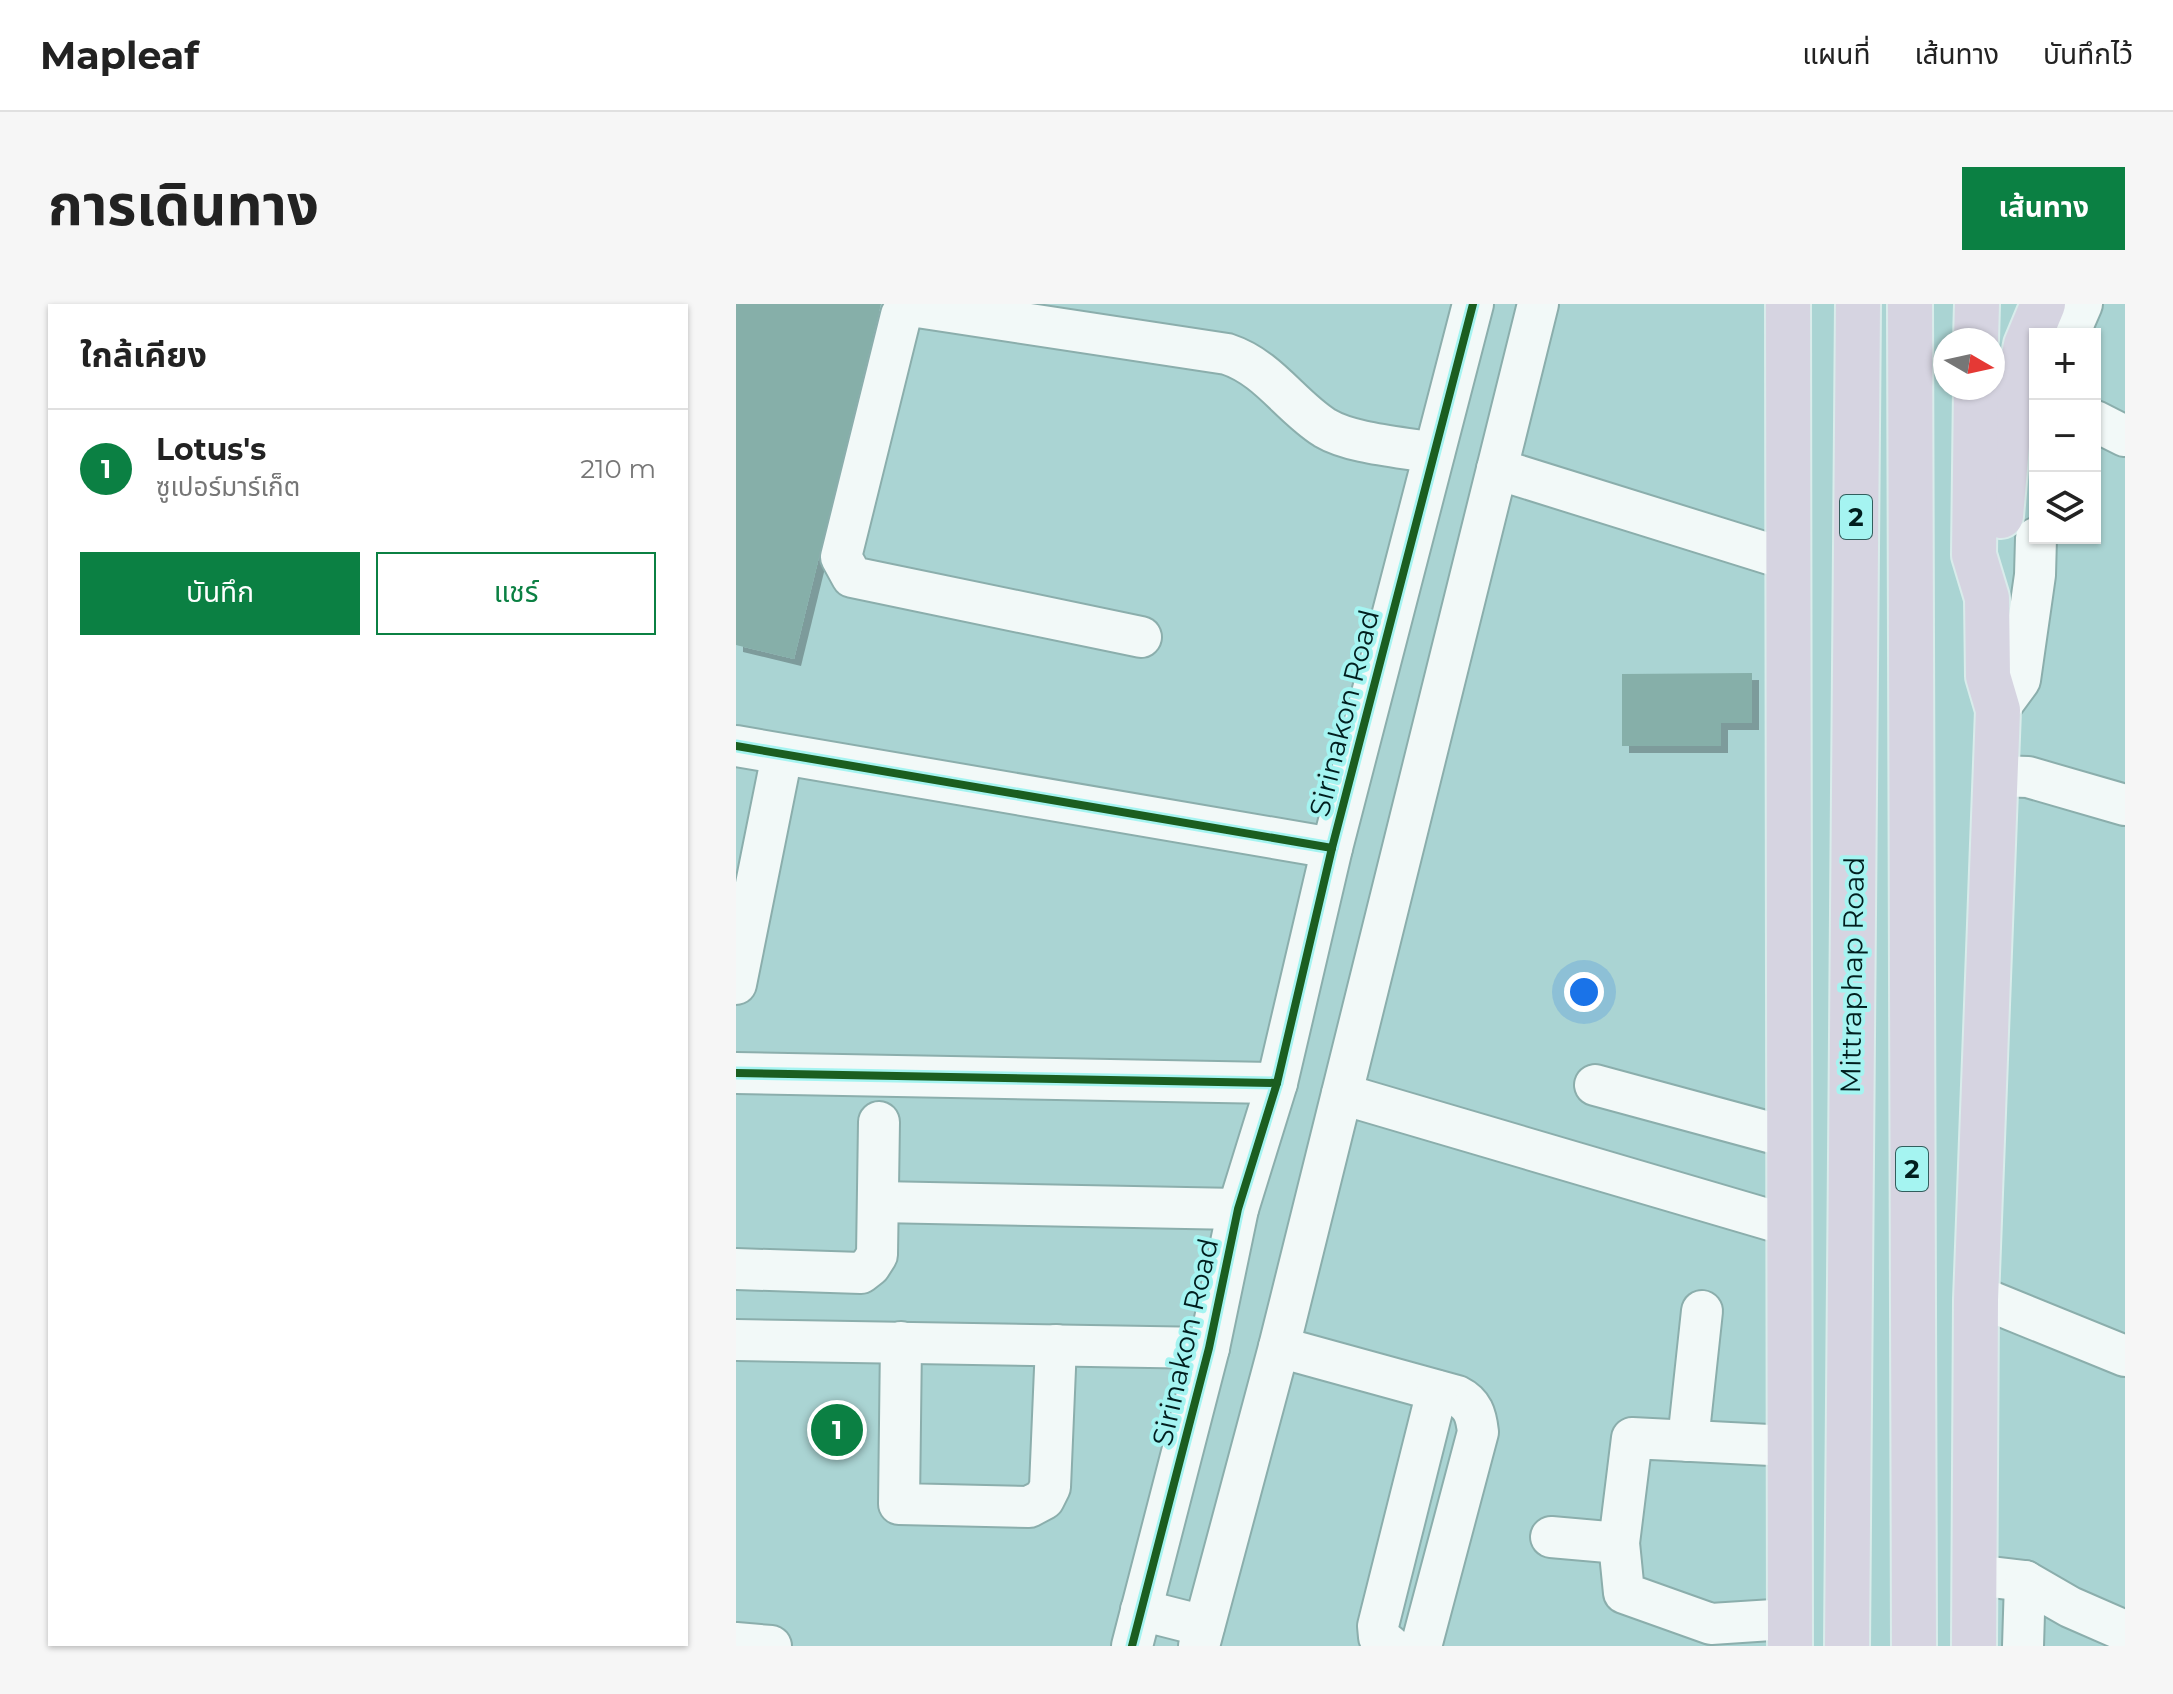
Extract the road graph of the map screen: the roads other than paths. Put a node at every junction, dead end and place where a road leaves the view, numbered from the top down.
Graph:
1 (1473, 304) edge
2 (1538, 304) edge
3 (1788, 304) edge
4 (1858, 304) edge
5 (1910, 304) edge
6 (1977, 304) edge
7 (2043, 304) edge
8 (2082, 304) edge
9 (1976, 328) edge
10 (2070, 328) edge
11 (1976, 400) edge
12 (2101, 424) edge
13 (2125, 436) edge
14 (1434, 453) junction
15 (1497, 469) junction
16 (2036, 544) edge
17 (1789, 560) junction
18 (1987, 598) junction
19 (1141, 637) dead end
20 (1998, 710) junction
21 (736, 746) edge
22 (782, 755) junction
23 (1996, 776) junction
24 (2125, 805) edge
25 (1332, 848) junction
26 (736, 984) edge
27 (736, 1073) edge
28 (1277, 1083) junction
29 (1595, 1085) dead end
30 (1342, 1094) junction
31 (879, 1122) dead end
32 (1787, 1137) junction
33 (878, 1202) junction
34 (1238, 1209) junction
35 (1787, 1225) junction
36 (736, 1269) edge
37 (1976, 1300) junction
38 (1702, 1311) dead end
39 (736, 1340) edge
40 (901, 1342) junction
41 (1056, 1345) junction
42 (1279, 1347) junction
43 (1209, 1348) junction
44 (2125, 1356) edge
45 (1437, 1391) junction
46 (1688, 1441) junction
47 (1789, 1446) junction
48 (1551, 1537) dead end
49 (1619, 1543) junction
50 (1974, 1575) junction
51 (2025, 1581) junction
52 (1846, 1597) junction
53 (1137, 1628) edge
54 (2125, 1631) edge
55 (1790, 1633) edge
56 (1711, 1635) edge
57 (1202, 1636) edge
58 (736, 1643) edge
59 (771, 1646) edge
60 (1390, 1646) edge
61 (1418, 1646) edge
62 (1832, 1646) edge
63 (1847, 1646) edge
64 (1914, 1646) edge
65 (1974, 1646) edge
66 (2023, 1646) edge

1 - 14 street, Sirinakon Road
2 - 15 street
3 - 17 highway
4 - 52 highway, Mittraphap Road / 2
5 - 64 highway, Mittraphap Road / 2
6 - 9 highway
7 - 18 highway
8 - 10 street
11 - 18 highway
12 - 13 street
14 - 19 street
14 - 25 street, Sirinakon Road
15 - 17 street
15 - 30 street
16 - 20 street
17 - 32 highway
18 - 20 highway
20 - 23 highway
21 - 22 street
22 - 25 street
22 - 26 street
23 - 24 street
23 - 37 highway
25 - 28 street, Sirinakon Road
27 - 28 street
28 - 34 street, Sirinakon Road
29 - 32 street
30 - 35 street
30 - 42 street
31 - 33 street
32 - 35 highway
33 - 34 street
33 - 36 street
34 - 43 street, Sirinakon Road
35 - 47 highway
37 - 44 street
37 - 50 highway
38 - 46 street
39 - 40 street
40 - 41 street
40 - 41 street
41 - 43 street
42 - 45 street
42 - 57 street
43 - 53 street, Sirinakon Road
45 - 60 street
45 - 61 street
46 - 47 street
46 - 49 street
47 - 55 highway
48 - 49 street
49 - 56 street
50 - 51 street
50 - 65 highway
51 - 54 street
51 - 66 street
52 - 62 highway
52 - 63 highway, Mittraphap Road / 2
53 - 57 street
55 - 56 street
58 - 59 street

